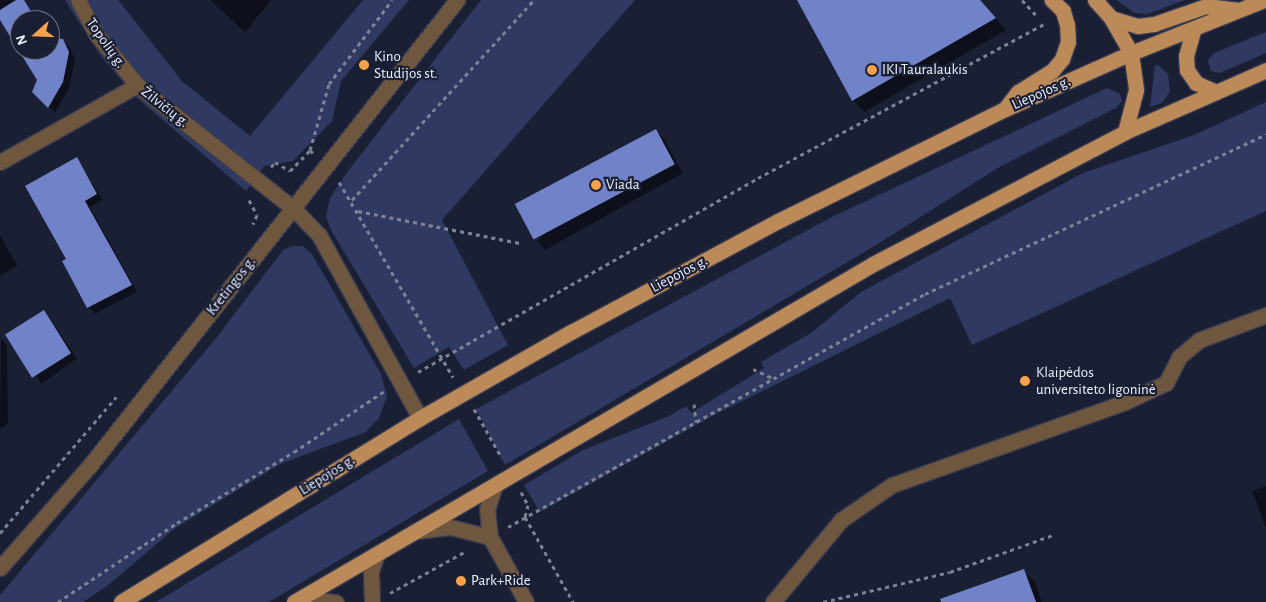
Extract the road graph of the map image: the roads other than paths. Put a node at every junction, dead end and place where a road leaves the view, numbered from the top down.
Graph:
1 (78, 0) edge
2 (458, 0) edge
3 (1052, 0) edge
4 (1095, 0) edge
5 (1264, 0) edge
6 (1238, 11) junction
7 (1111, 18) junction
8 (1194, 28) junction
9 (1131, 53) junction
10 (1266, 70) edge
11 (137, 85) junction
12 (1216, 92) junction
13 (1005, 109) junction
14 (1126, 132) junction
15 (0, 162) edge
16 (292, 208) junction
17 (1266, 315) edge
18 (420, 418) junction
19 (496, 485) junction
20 (417, 531) junction
21 (490, 538) junction
22 (378, 554) junction
23 (0, 568) edge
24 (298, 600) edge
25 (377, 600) edge
26 (121, 602) edge
27 (336, 602) edge
28 (526, 602) edge
29 (773, 602) edge

1 - 11 street, Topolių g.
2 - 16 street, Kretingos g.
3 - 13 main road
4 - 7 main road
5 - 6 main road, Liepojos g.
6 - 7 main road
6 - 8 main road, Liepojos g.
7 - 9 main road
8 - 9 main road, Liepojos g.
8 - 12 main road
9 - 13 main road, Liepojos g.
9 - 14 main road
10 - 12 main road
11 - 15 street, Žilvičių g.
11 - 16 street, Žilvičių g.
12 - 14 main road
13 - 18 main road, Liepojos g.
14 - 19 main road
16 - 18 street, Žilvičių g.
16 - 23 street, Kretingos g.
17 - 29 street
18 - 26 main road, Liepojos g.
19 - 20 main road
19 - 21 street
20 - 21 street
20 - 22 main road
21 - 28 street
22 - 24 main road
22 - 25 street
24 - 27 street

